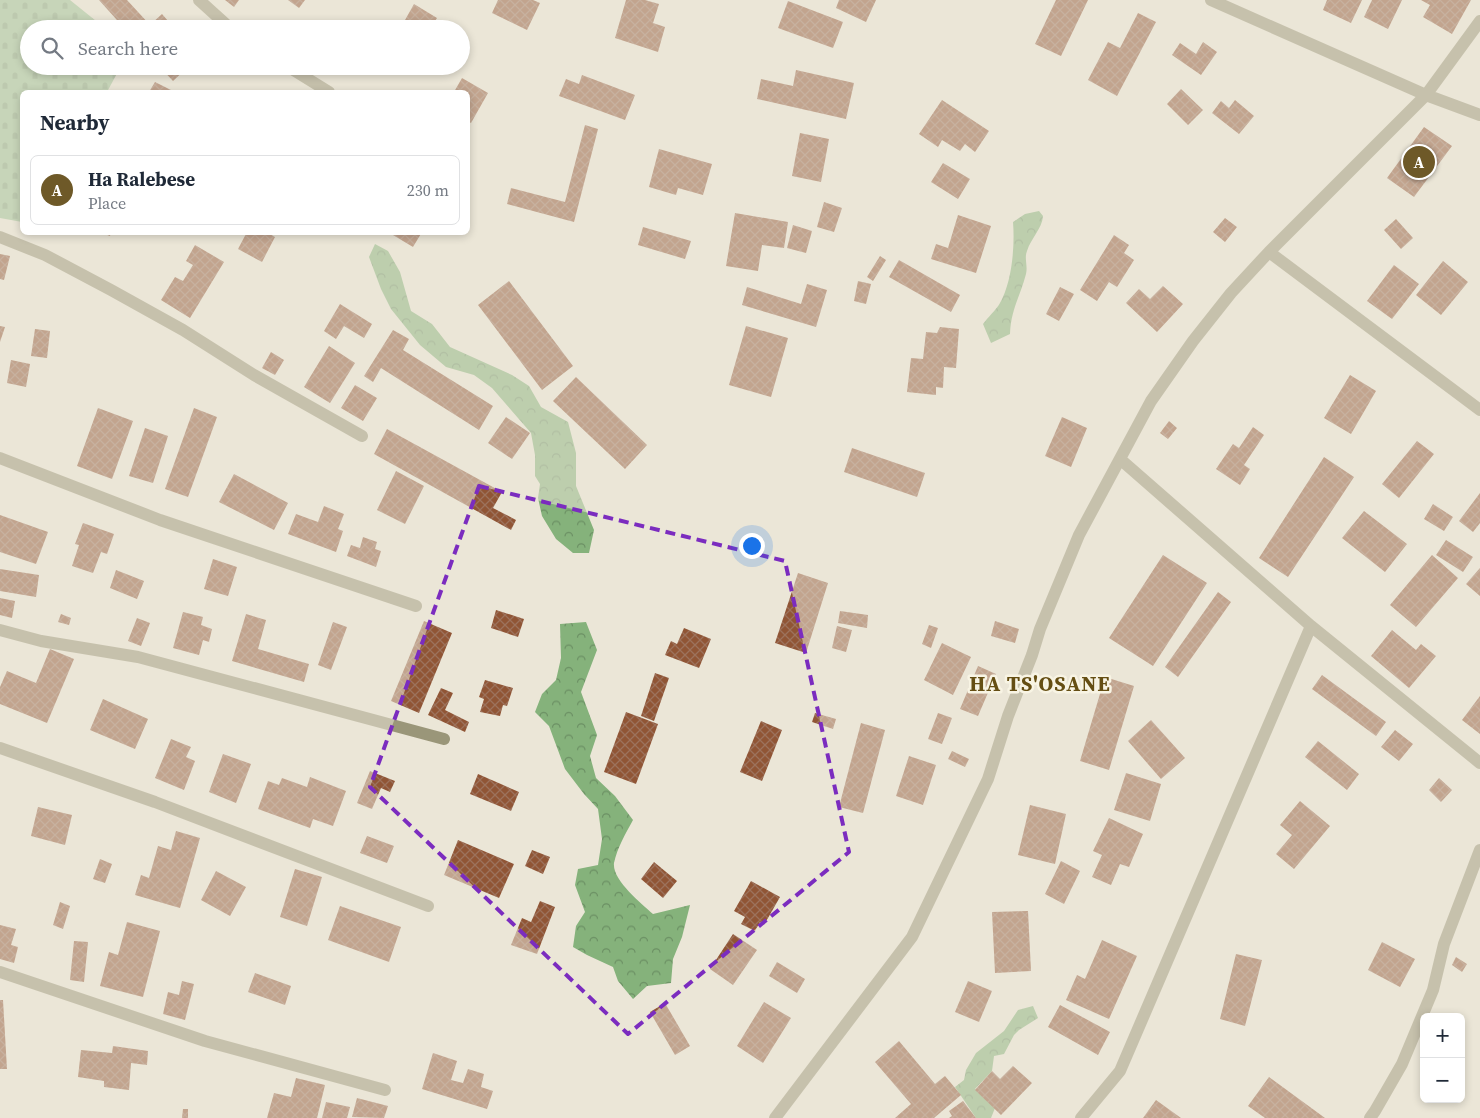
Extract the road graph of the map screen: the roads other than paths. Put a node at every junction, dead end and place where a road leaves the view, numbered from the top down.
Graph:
1 (200, 0) edge
2 (1211, 0) edge
3 (221, 20) edge
4 (1480, 21) edge
5 (302, 75) edge
6 (326, 90) edge
7 (1426, 95) junction
8 (1480, 115) edge
9 (0, 237) edge
10 (1269, 252) junction
11 (1480, 410) edge
12 (362, 436) dead end
13 (0, 458) edge
14 (1120, 459) junction
15 (416, 606) dead end
16 (1311, 626) junction
17 (0, 630) edge
18 (444, 740) dead end
19 (0, 748) edge
20 (1480, 763) edge
21 (1480, 850) edge
22 (428, 906) dead end
23 (0, 972) edge
24 (385, 1090) dead end
25 (775, 1118) edge
26 (1080, 1118) edge
27 (1370, 1118) edge

1 - 3 street
2 - 7 street
4 - 7 street
5 - 6 street
7 - 8 street
7 - 10 street
9 - 12 street
10 - 11 street
10 - 14 street
13 - 15 street
14 - 16 street
14 - 25 street
16 - 20 street
16 - 26 street
17 - 18 street
19 - 22 street
21 - 27 street
23 - 24 street

